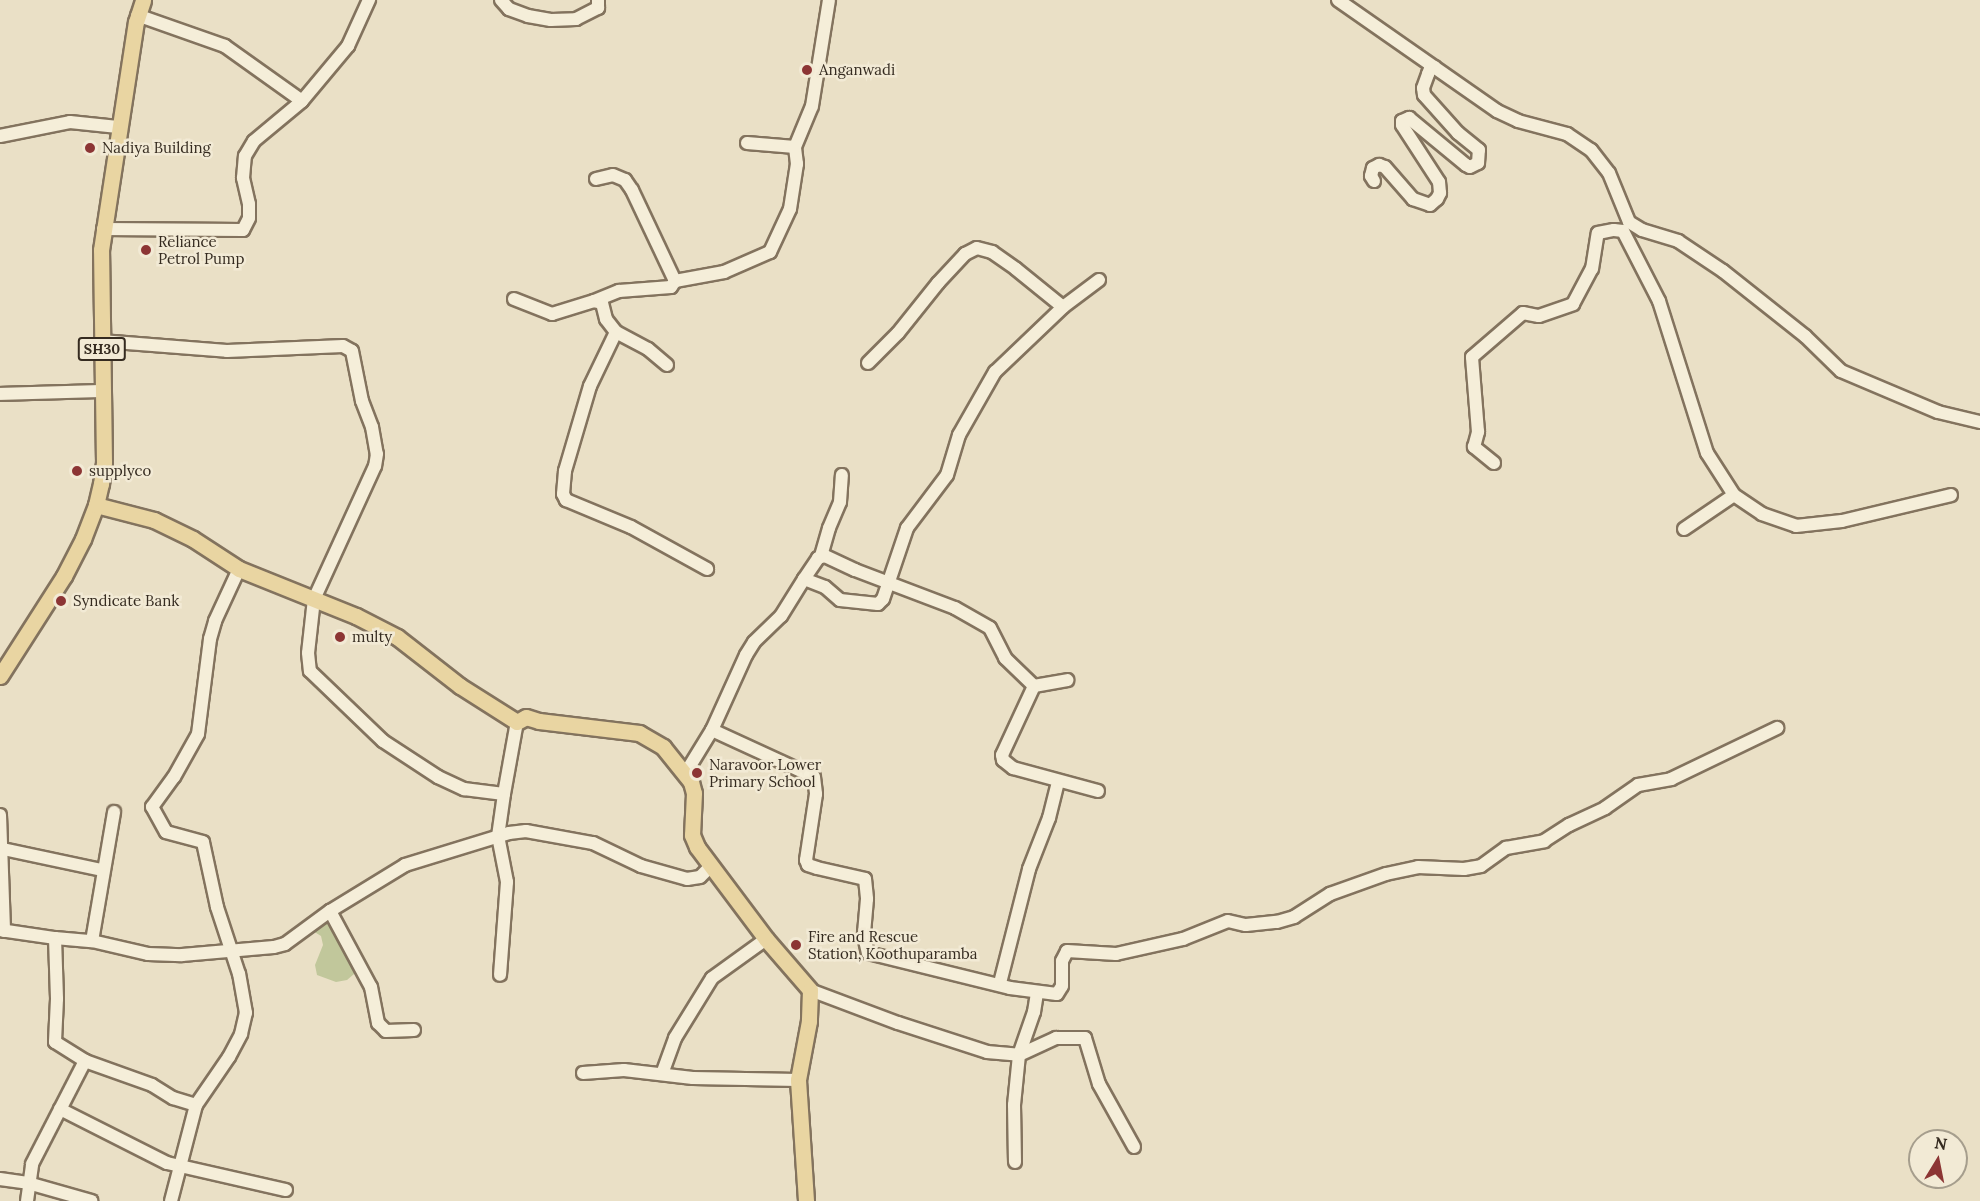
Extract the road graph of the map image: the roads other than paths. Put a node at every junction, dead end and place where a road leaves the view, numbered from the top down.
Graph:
1 (369, 0) edge
2 (501, 0) edge
3 (598, 0) edge
4 (829, 0) edge
5 (1338, 0) edge
6 (140, 7) edge
7 (1435, 68) junction
8 (302, 101) junction
9 (118, 127) junction
10 (0, 136) edge
11 (747, 143) dead end
12 (795, 147) junction
13 (596, 179) dead end
14 (1374, 181) dead end
15 (1626, 226) junction
16 (103, 229) junction
17 (1099, 280) dead end
18 (675, 281) junction
19 (514, 299) dead end
20 (594, 301) junction
21 (1063, 307) junction
22 (616, 332) junction
23 (101, 341) junction
24 (868, 363) dead end
25 (667, 365) dead end
26 (103, 392) junction
27 (0, 394) edge
28 (1980, 422) edge
29 (1494, 463) dead end
30 (842, 475) dead end
31 (1734, 495) junction
32 (1951, 495) dead end
33 (96, 505) junction
34 (1684, 529) dead end
35 (821, 556) junction
36 (239, 569) junction
37 (707, 569) dead end
38 (804, 579) junction
39 (888, 583) junction
40 (314, 599) junction
41 (0, 676) edge
42 (1067, 680) dead end
43 (1034, 686) junction
44 (517, 722) junction
45 (1777, 728) dead end
46 (712, 730) junction
47 (685, 774) junction
48 (1058, 782) junction
49 (1098, 791) dead end
50 (504, 794) junction
51 (114, 812) dead end
52 (0, 815) edge
53 (498, 836) junction
54 (3, 849) junction
55 (710, 867) junction
56 (102, 870) junction
57 (330, 911) junction
58 (2, 930) edge
59 (55, 938) junction
60 (766, 939) junction
61 (92, 941) junction
62 (233, 952) junction
63 (500, 975) dead end
64 (1000, 983) junction
65 (810, 990) junction
66 (1037, 993) junction
67 (414, 1030) dead end
68 (1019, 1055) junction
69 (85, 1061) junction
70 (583, 1073) dead end
71 (662, 1074) junction
72 (798, 1080) junction
73 (196, 1105) junction
74 (60, 1109) junction
75 (1134, 1147) dead end
76 (1015, 1162) dead end
77 (179, 1167) junction
78 (0, 1179) edge
79 (28, 1184) junction
80 (286, 1190) dead end
81 (27, 1201) edge
82 (91, 1201) edge
83 (171, 1201) edge
84 (806, 1201) edge

1 - 8 street
2 - 3 street
4 - 12 street
5 - 7 street
6 - 8 street
6 - 9 main road, SH30
7 - 14 street
7 - 15 street
8 - 16 street
9 - 10 street
9 - 16 main road, SH30
11 - 12 street
12 - 18 street
13 - 18 street
15 - 28 street
15 - 29 street
15 - 31 street
16 - 23 main road, SH30
17 - 21 street
18 - 20 street
19 - 20 street
20 - 22 street
21 - 24 street
21 - 39 street
22 - 25 street
22 - 37 street
23 - 26 main road, SH30
23 - 40 street
26 - 27 street
26 - 33 main road, SH30
30 - 35 street
31 - 32 street
31 - 34 street
33 - 36 main road
33 - 41 main road, SH30
35 - 38 street
35 - 39 street
36 - 40 main road
36 - 62 street
38 - 39 street
38 - 46 street
39 - 43 street
40 - 44 main road
40 - 50 street
42 - 43 street
43 - 48 street
44 - 47 main road
44 - 50 street
45 - 66 street
46 - 47 street
46 - 64 street
47 - 55 main road
48 - 49 street
48 - 64 street
50 - 53 street
51 - 56 street
52 - 54 street
53 - 55 street
53 - 57 street
53 - 63 street
54 - 56 street
54 - 58 street
55 - 60 main road
56 - 61 street
57 - 62 street
57 - 67 street
58 - 59 street
59 - 61 street
59 - 69 street
60 - 65 main road
60 - 71 street
61 - 62 street
62 - 73 street
64 - 66 street
65 - 68 street
65 - 72 main road
66 - 68 street
68 - 75 street
68 - 76 street
69 - 73 street
69 - 74 street
70 - 71 street
71 - 72 street
72 - 84 main road
73 - 77 street
74 - 77 street
74 - 79 street
77 - 80 street
77 - 83 street
78 - 79 street
79 - 81 street
79 - 82 street

